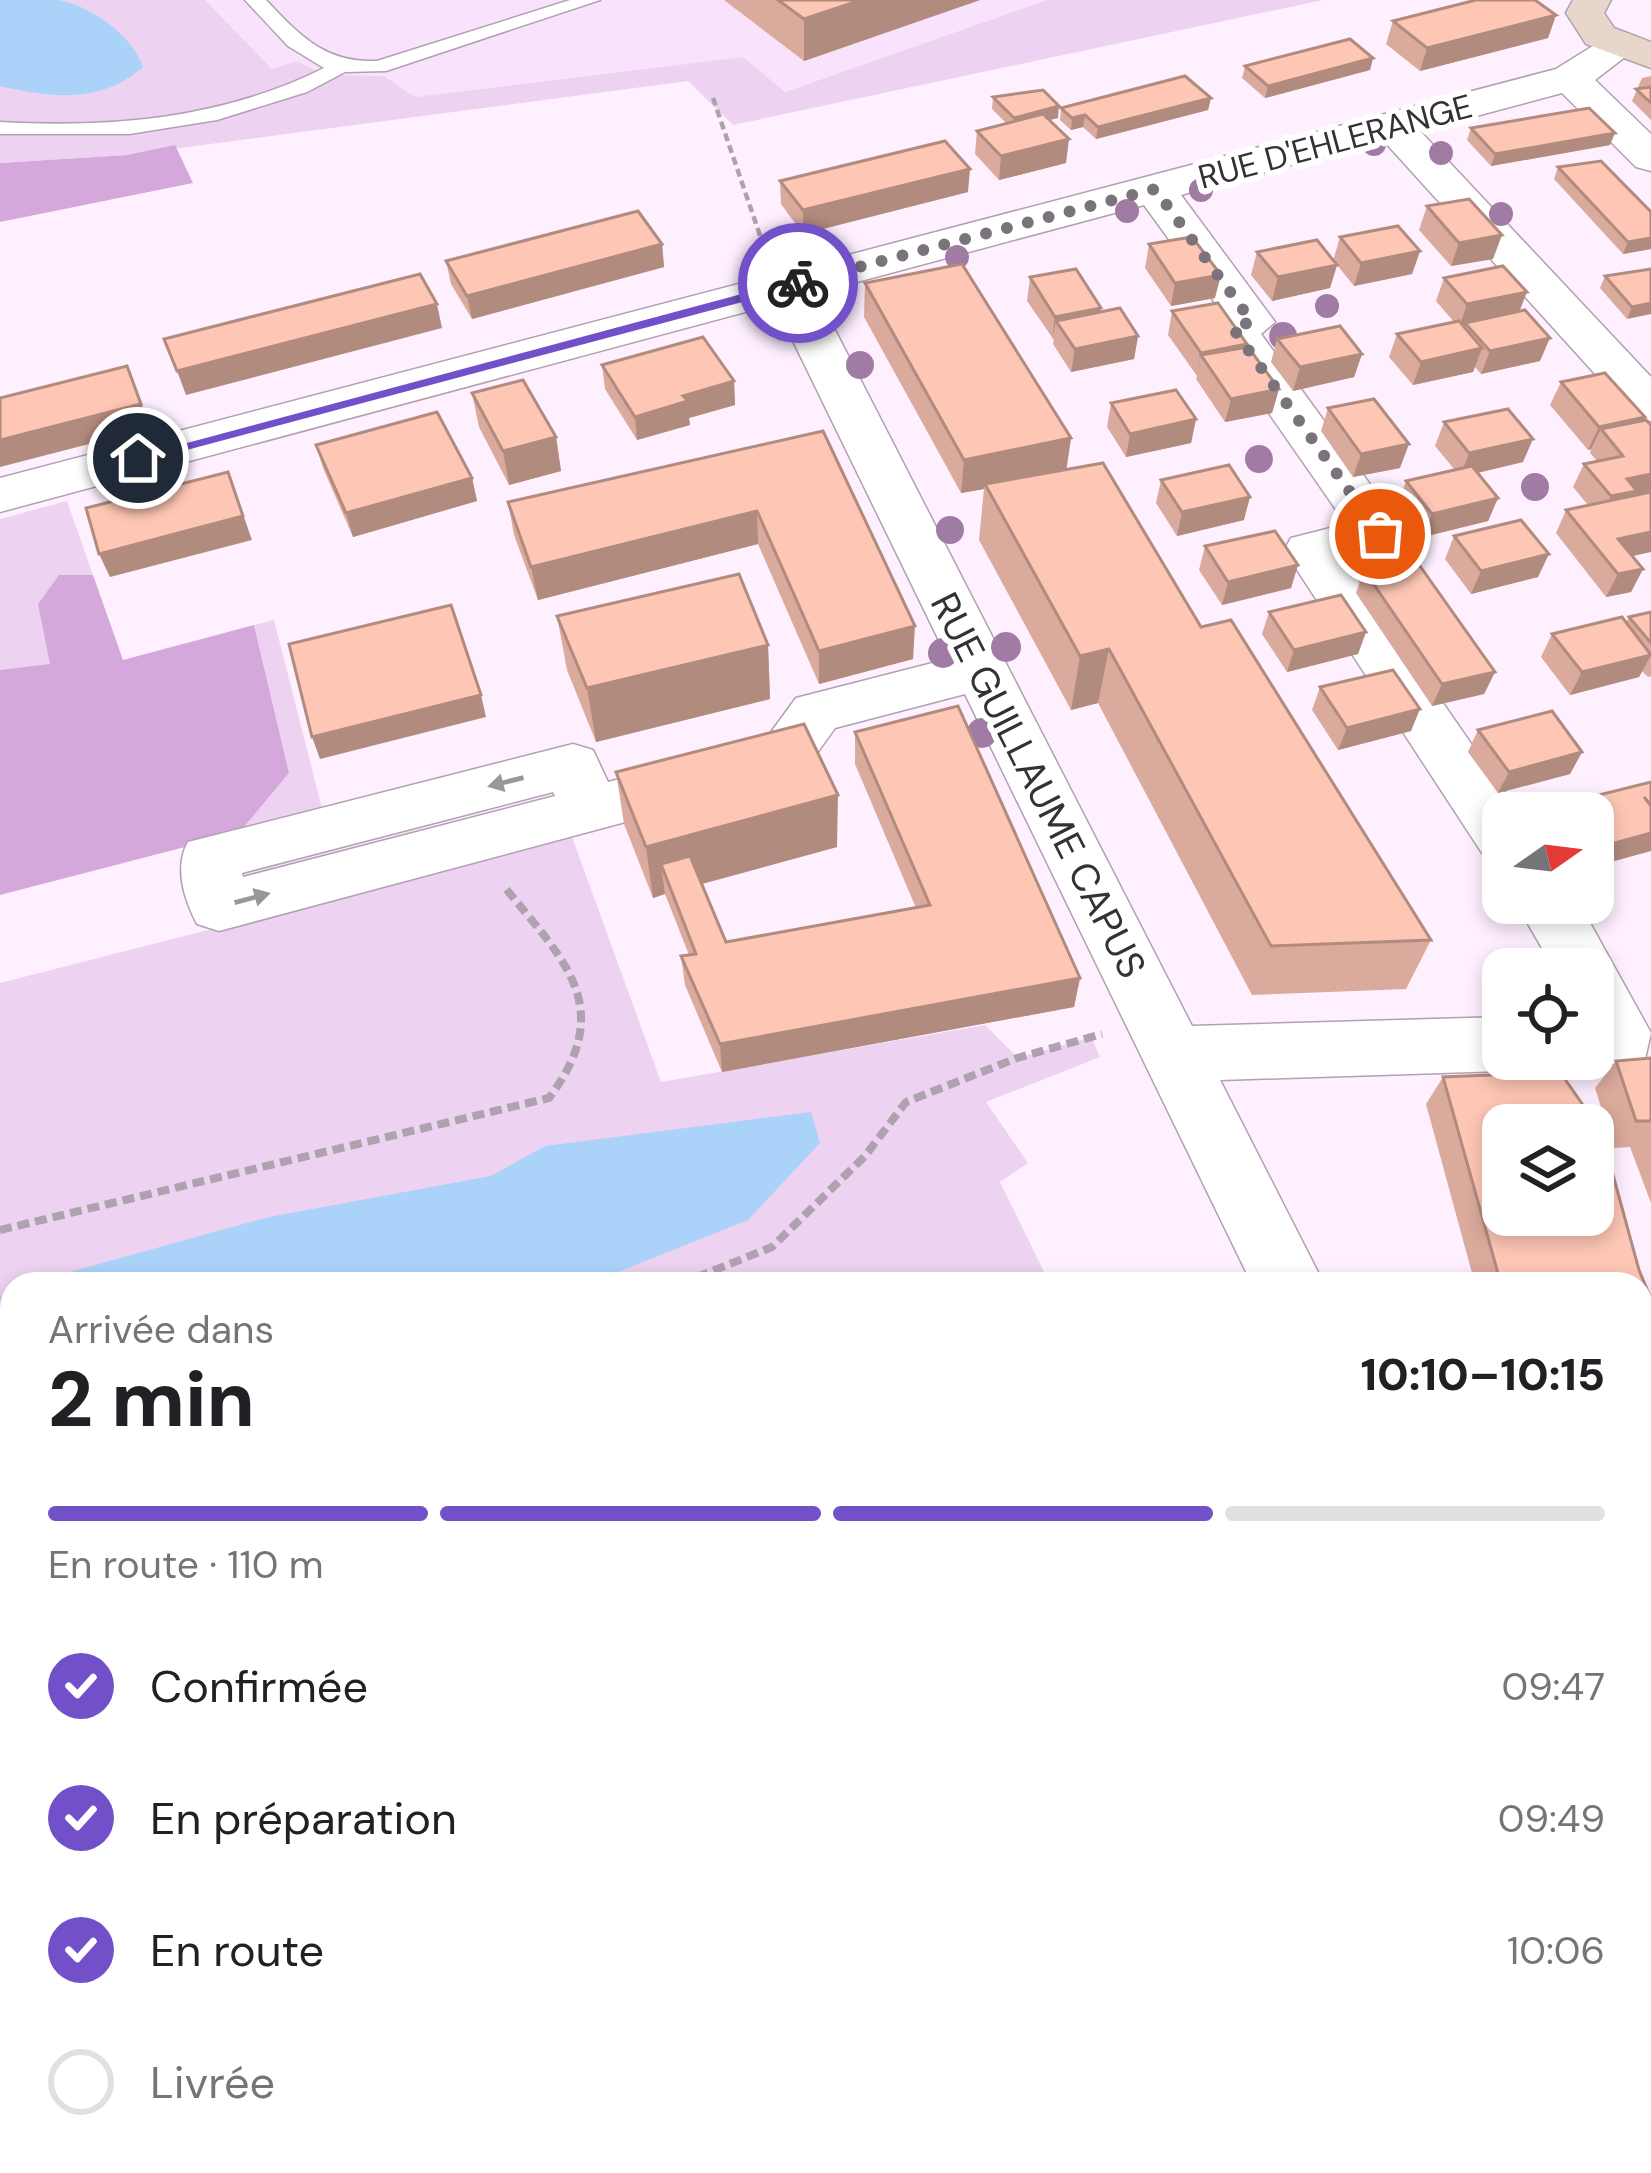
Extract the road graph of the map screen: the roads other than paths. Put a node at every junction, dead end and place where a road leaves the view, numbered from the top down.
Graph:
1 (255, 0) edge
2 (590, 0) edge
3 (1592, 0) edge
4 (1634, 51) edge
5 (337, 69) junction
6 (1570, 78) junction
7 (1393, 125) junction
8 (0, 128) edge
9 (1651, 158) edge
10 (1155, 189) junction
11 (789, 285) junction
12 (1651, 406) edge
13 (0, 495) edge
14 (981, 670) junction
15 (1482, 806) edge
16 (589, 809) junction
17 (1164, 1036) junction
18 (1482, 1044) edge
19 (1282, 1272) edge

1 - 5 lane
2 - 5 lane
3 - 4 main road
4 - 6 street, RUE D'EHLERANGE
5 - 8 lane
6 - 7 street, RUE D'EHLERANGE
6 - 9 street
7 - 10 street, RUE D'EHLERANGE
7 - 12 street
10 - 11 street, RUE D'EHLERANGE
10 - 15 street
11 - 13 street, RUE D'EHLERANGE
11 - 14 street, RUE GUILLAUME CAPUS
14 - 16 street
14 - 17 street, RUE GUILLAUME CAPUS
16 -> 16 street
17 - 18 street
17 - 19 street, RUE GUILLAUME CAPUS

